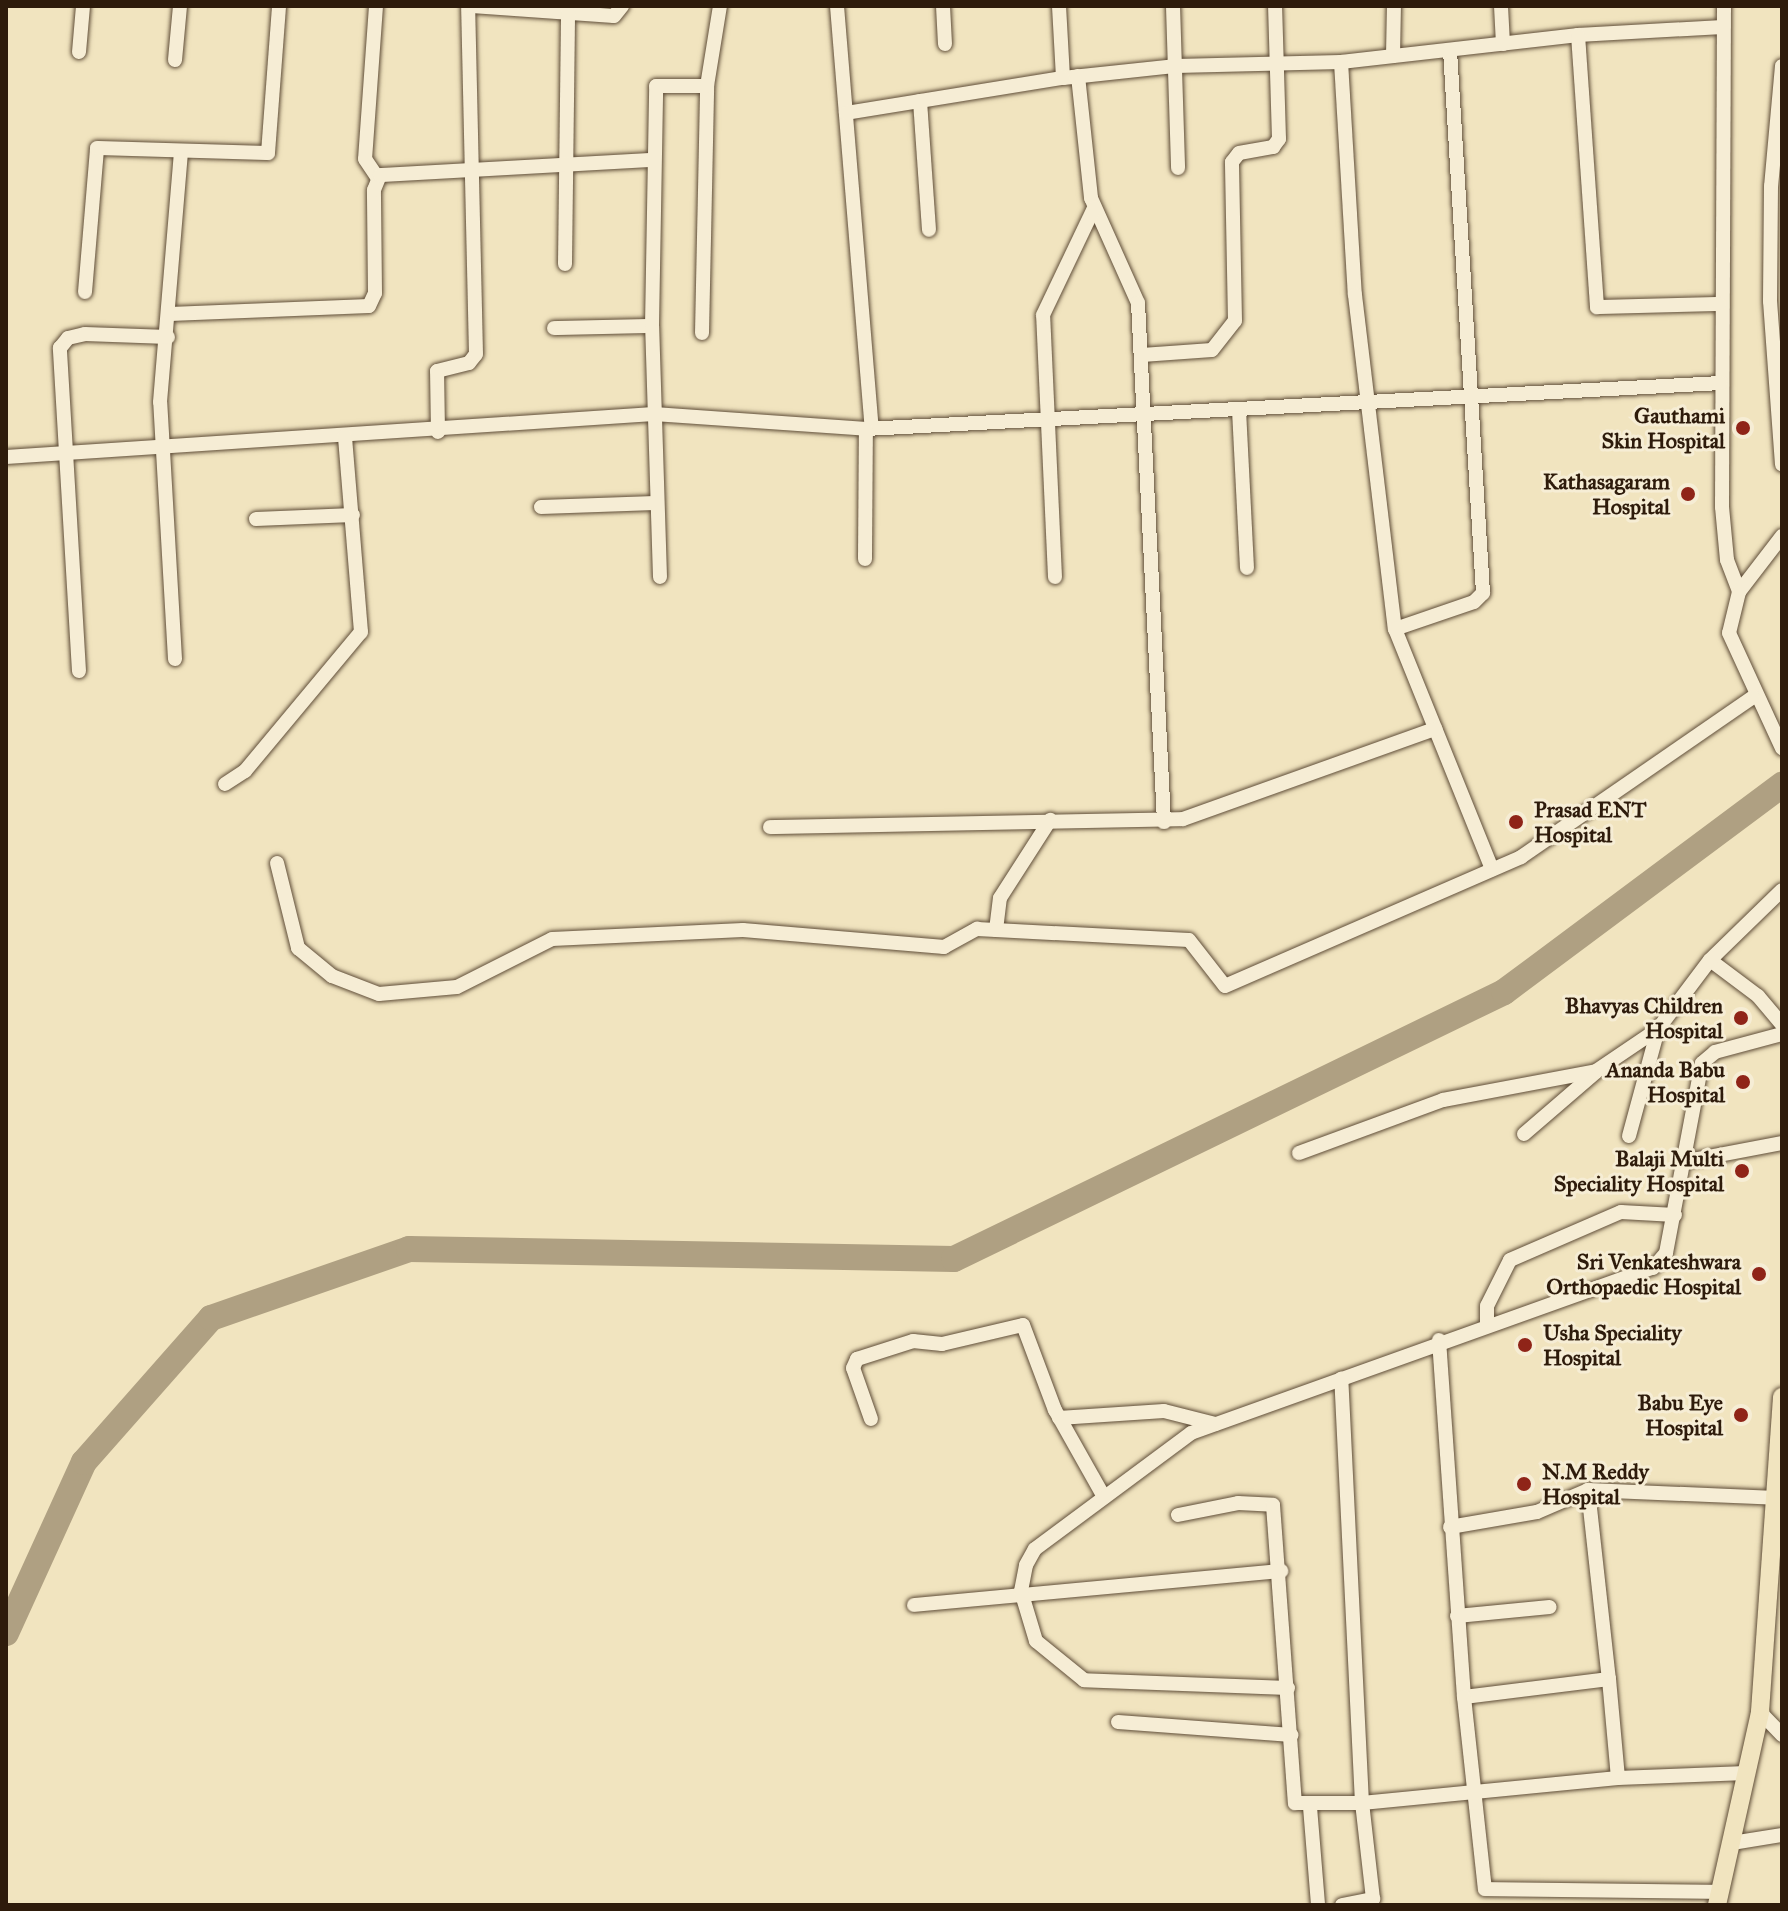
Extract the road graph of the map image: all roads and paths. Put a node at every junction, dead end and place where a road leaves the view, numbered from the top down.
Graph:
1 (83, 6) edge
2 (180, 6) edge
3 (279, 6) edge
4 (376, 6) edge
5 (470, 6) edge
6 (622, 6) edge
7 (720, 6) edge
8 (837, 6) edge
9 (943, 6) edge
10 (1059, 6) edge
11 (1173, 6) edge
12 (1275, 6) edge
13 (1394, 6) edge
14 (1501, 6) edge
15 (1724, 6) edge
16 (523, 8) edge
17 (568, 14) junction
18 (1723, 27) junction
19 (1578, 35) junction
20 (945, 44) dead end
21 (1503, 44) junction
22 (1450, 50) junction
23 (79, 52) dead end
24 (1393, 56) junction
25 (175, 60) dead end
26 (1341, 62) junction
27 (1273, 64) junction
28 (1176, 66) junction
29 (1782, 66) edge
30 (1070, 77) junction
31 (707, 86) junction
32 (920, 101) junction
33 (846, 113) junction
34 (181, 153) junction
35 (652, 160) junction
36 (564, 163) junction
37 (1178, 168) dead end
38 (470, 170) junction
39 (377, 177) junction
40 (1094, 208) junction
41 (929, 230) dead end
42 (565, 264) dead end
43 (85, 292) dead end
44 (1719, 304) junction
45 (170, 314) junction
46 (652, 326) junction
47 (554, 328) dead end
48 (702, 333) dead end
49 (168, 337) junction
50 (1142, 355) junction
51 (1721, 383) junction
52 (1467, 396) junction
53 (1367, 402) junction
54 (1239, 410) junction
55 (654, 414) junction
56 (1147, 417) junction
57 (1051, 423) junction
58 (869, 429) junction
59 (438, 432) junction
60 (345, 437) junction
61 (162, 447) junction
62 (66, 453) junction
63 (6, 457) edge
64 (1782, 465) edge
65 (655, 503) junction
66 (541, 507) dead end
67 (353, 515) junction
68 (256, 519) dead end
69 (1781, 541) edge
70 (865, 559) dead end
71 (1247, 568) dead end
72 (660, 577) dead end
73 (1055, 577) dead end
74 (1739, 592) junction
75 (1395, 629) junction
76 (175, 659) dead end
77 (79, 671) dead end
78 (1753, 697) junction
79 (1435, 729) junction
80 (1782, 748) edge
81 (225, 784) dead end
82 (1050, 820) junction
83 (1164, 822) junction
84 (770, 827) dead end
85 (277, 863) dead end
86 (1492, 869) junction
87 (1782, 890) edge
88 (996, 930) junction
89 (1710, 960) junction
90 (1782, 1025) edge
91 (1658, 1029) junction
92 (1782, 1034) edge
93 (1596, 1071) junction
94 (1524, 1134) dead end
95 (1629, 1136) dead end
96 (1782, 1143) edge
97 (1299, 1153) dead end
98 (1687, 1161) junction
99 (1675, 1215) junction
100 (1487, 1323) junction
101 (1439, 1340) junction
102 (1341, 1379) junction
103 (1782, 1397) edge
104 (1059, 1418) junction
105 (871, 1419) dead end
106 (1215, 1424) junction
107 (1588, 1490) junction
108 (1104, 1497) junction
109 (1776, 1498) junction
110 (1178, 1515) dead end
111 (1450, 1527) junction
112 (1281, 1571) junction
113 (1021, 1591) junction
114 (914, 1605) dead end
115 (1550, 1607) dead end
116 (1457, 1616) junction
117 (1609, 1679) junction
118 (1288, 1688) junction
119 (1464, 1697) junction
120 (1760, 1712) junction
121 (1118, 1722) dead end
122 (1292, 1735) junction
123 (1782, 1735) edge
124 (1746, 1773) junction
125 (1618, 1778) junction
126 (1475, 1792) junction
127 (1362, 1803) junction
128 (1310, 1807) junction
129 (1782, 1835) edge
130 (1732, 1843) junction
131 (1485, 1889) junction
132 (1719, 1898) edge
133 (1373, 1902) edge
134 (1318, 1905) edge
135 (1342, 1905) edge
136 (1482, 1905) edge

1 - 23 street
2 - 25 street
3 - 34 street
4 - 39 street
5 - 16 street
5 - 38 street
6 - 17 street
7 - 31 street
8 - 33 street
9 - 20 street
10 - 30 street
11 - 28 street
12 - 27 street
13 - 24 street
14 - 21 street
15 - 18 street
16 - 17 street
17 - 36 street
18 - 19 street
18 - 44 street
19 - 21 street
19 - 44 street
21 - 22 street
22 - 24 street
22 - 52 street
24 - 26 street
26 - 27 street
26 - 53 street
27 - 28 street
27 - 50 street
28 - 30 street
28 - 37 street
29 - 64 street
30 - 32 street
30 - 40 street
31 - 35 street
31 - 48 street
32 - 33 street
32 - 41 street
33 - 58 street
34 - 43 street
34 - 45 street
35 - 36 street
35 - 46 street
36 - 38 street
36 - 42 street
38 - 39 street
38 - 59 street
39 - 45 street
40 - 50 street
40 - 57 street
44 - 51 street
45 - 49 street
46 - 47 street
46 - 55 street
49 - 61 street
49 - 62 street
50 - 56 street
51 - 52 street
51 - 74 street
52 - 53 street
52 - 75 street
53 - 54 street
53 - 75 street
54 - 56 street
54 - 71 street
55 - 58 street
55 - 59 street
55 - 65 street
56 - 57 street
56 - 83 street
57 - 58 street
57 - 73 street
58 - 70 street
59 - 60 street
60 - 61 street
60 - 67 street
61 - 62 street
61 - 76 street
62 - 63 street
62 - 77 street
65 - 66 street
65 - 72 street
67 - 68 street
67 - 81 street
69 - 74 street
74 - 78 street
75 - 79 street
78 - 80 street
78 - 86 street
79 - 83 street
79 - 86 street
82 - 83 street
82 - 84 street
82 - 88 street
85 - 88 street
86 - 88 street
87 - 89 street
89 - 90 street
89 - 91 street
91 - 93 street
91 - 95 street
92 - 98 street
93 - 94 street
93 - 97 street
96 - 98 street
98 - 99 street
99 - 100 street
99 - 100 street
100 - 101 street
101 - 102 street
101 - 111 street
102 - 106 street
102 - 127 street
103 - 109 main road
104 - 105 street
104 - 106 street
104 - 108 street
106 - 108 street
107 - 109 street
107 - 111 street
107 - 117 street
108 - 113 street
109 - 120 main road
110 - 112 street
111 - 116 street
112 - 113 street
112 - 118 street
113 - 114 street
113 - 118 street
115 - 116 street
116 - 119 street
117 - 119 street
117 - 125 street
118 - 122 street
119 - 126 street
120 - 123 street
120 - 124 main road
121 - 122 street
122 - 128 street
124 - 125 street
124 - 130 main road
125 - 126 street
126 - 127 street
126 - 131 street
127 - 128 street
127 - 133 street
128 - 134 street
129 - 130 street
130 - 132 main road
131 - 132 street
131 - 136 street
133 - 135 street

